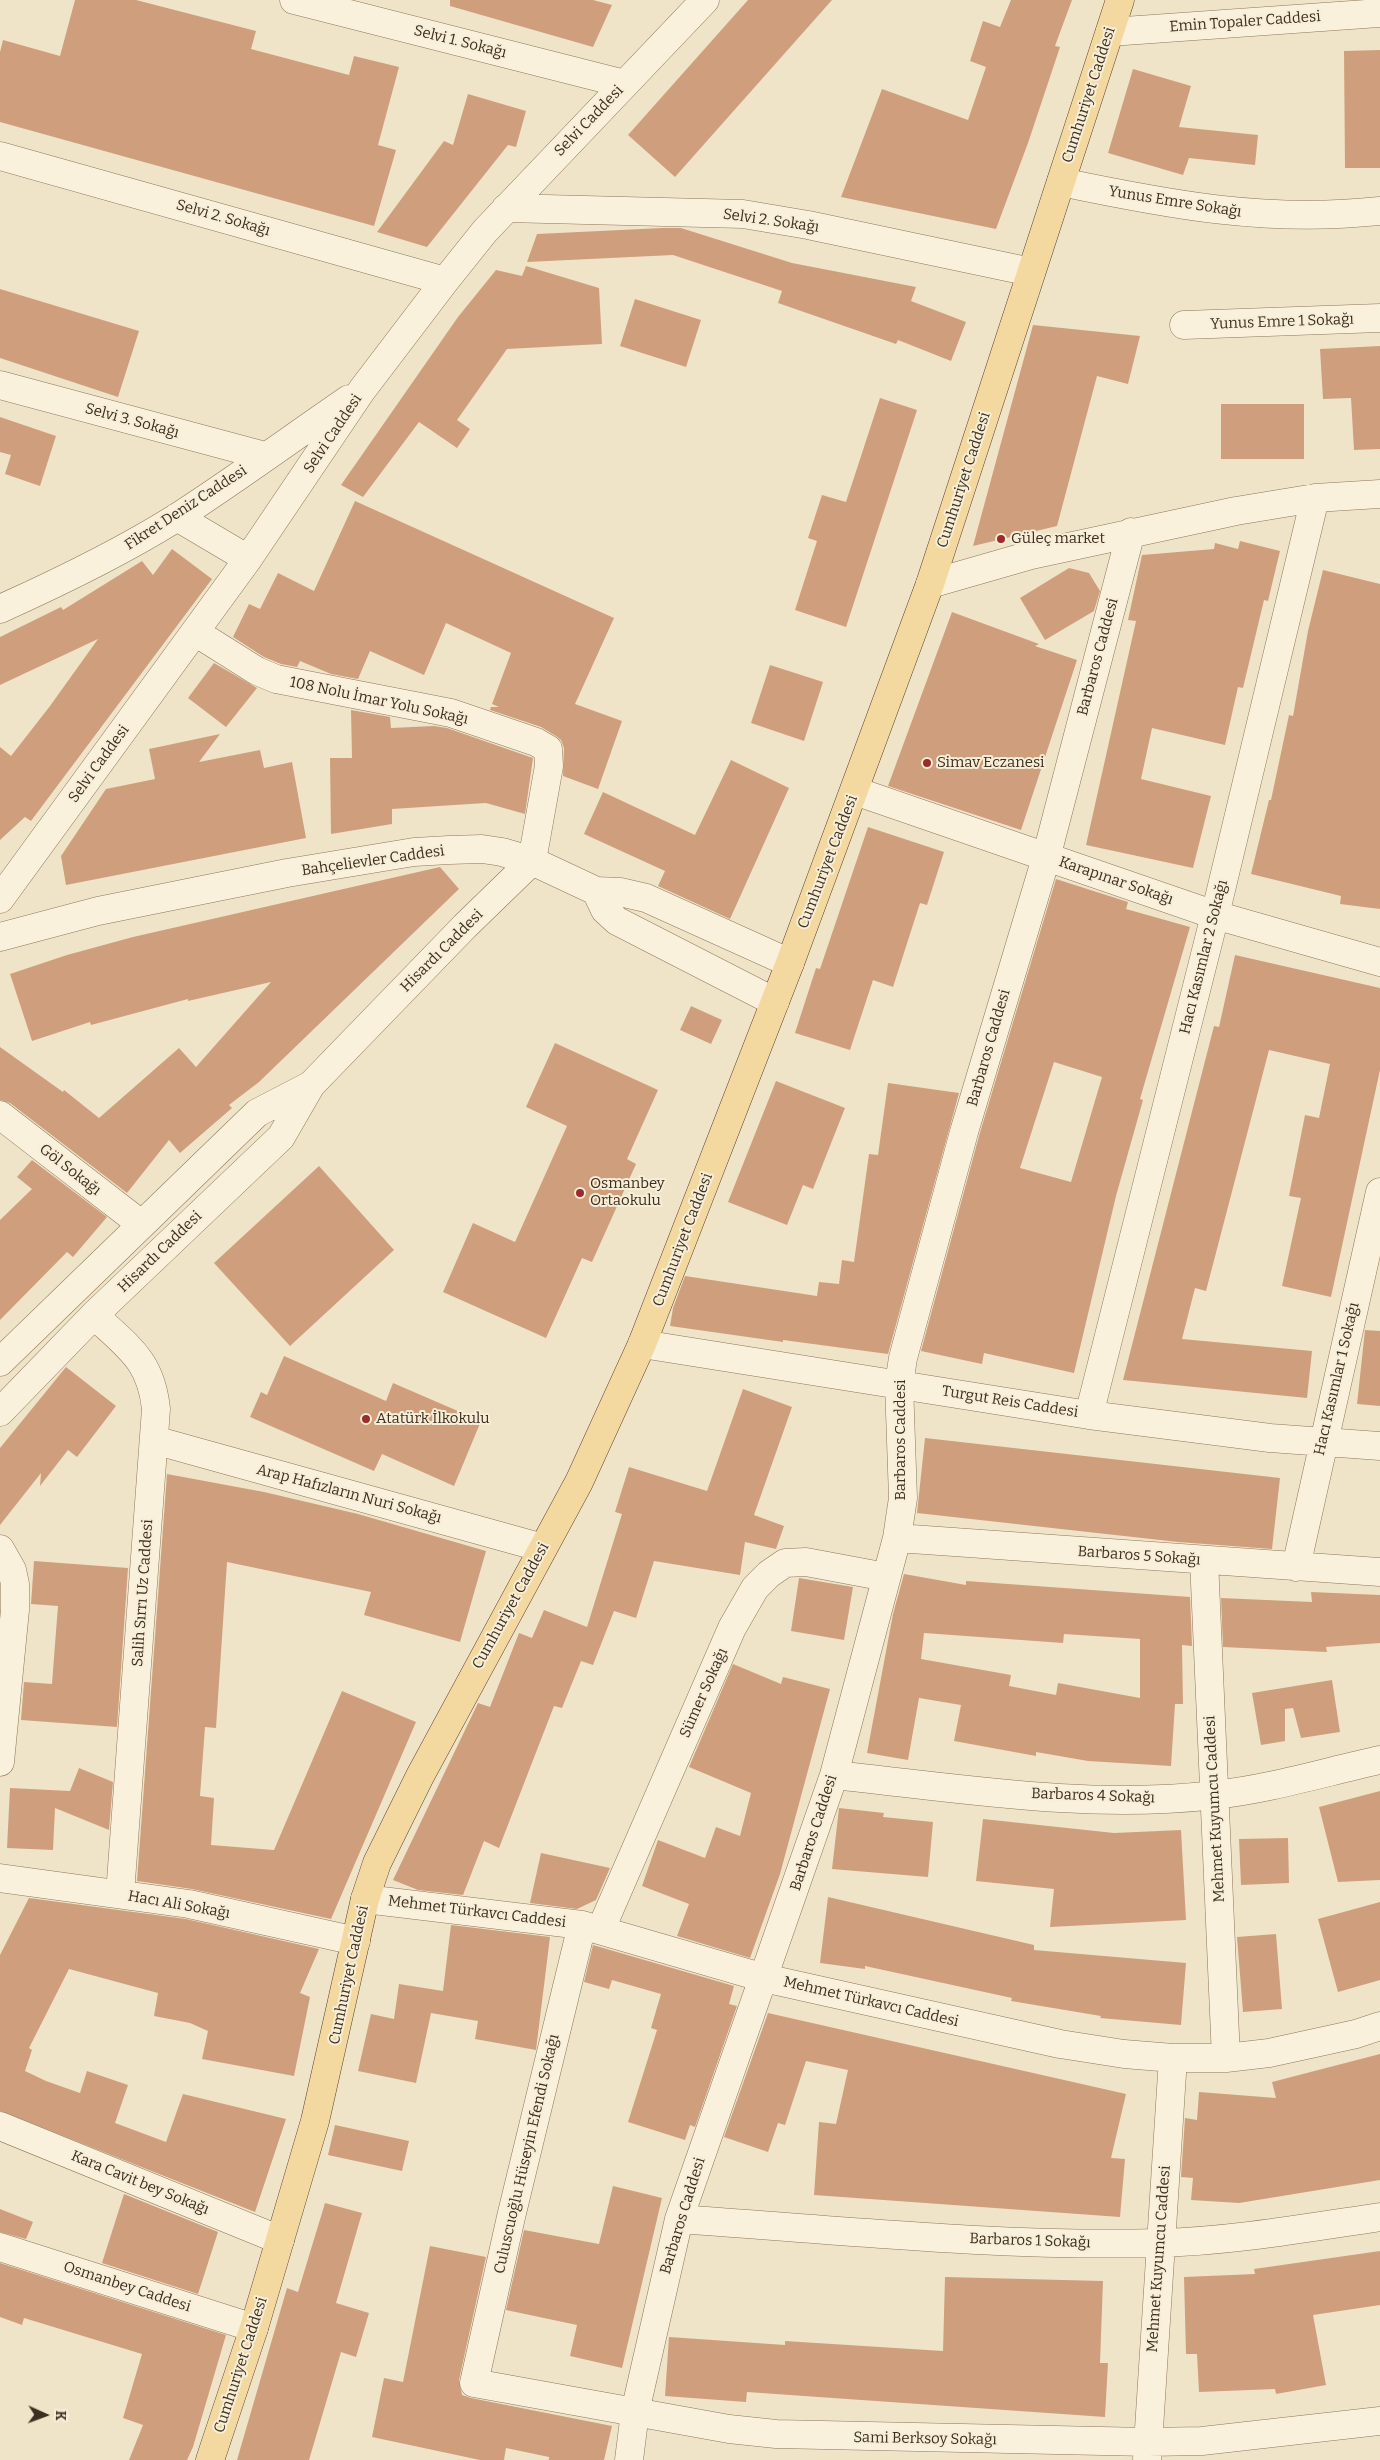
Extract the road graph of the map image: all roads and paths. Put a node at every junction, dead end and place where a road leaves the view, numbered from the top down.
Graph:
1 (294, 0) edge
2 (705, 0) edge
3 (1120, 0) edge
4 (1380, 13) edge
5 (1110, 32) junction
6 (625, 84) junction
7 (0, 156) edge
8 (1061, 182) junction
9 (506, 208) junction
10 (1380, 210) edge
11 (1031, 272) junction
12 (446, 281) junction
13 (1380, 318) edge
14 (1184, 324) dead end
15 (0, 385) edge
16 (362, 390) junction
17 (265, 456) junction
18 (1380, 494) edge
19 (1315, 498) junction
20 (177, 517) junction
21 (1131, 532) junction
22 (248, 559) junction
23 (930, 584) junction
24 (0, 609) edge
25 (194, 632) junction
26 (855, 791) junction
27 (1046, 858) junction
28 (532, 861) junction
29 (596, 891) junction
30 (0, 899) edge
31 (1215, 915) junction
32 (0, 937) edge
33 (1380, 962) edge
34 (790, 963) junction
35 (775, 1002) junction
36 (311, 1085) junction
37 (0, 1115) edge
38 (1380, 1192) edge
39 (140, 1224) junction
40 (94, 1315) junction
41 (642, 1344) junction
42 (0, 1362) edge
43 (899, 1384) junction
44 (0, 1412) edge
45 (1089, 1415) junction
46 (154, 1440) junction
47 (1322, 1443) junction
48 (1380, 1446) edge
49 (897, 1538) junction
50 (543, 1548) junction
51 (0, 1550) edge
52 (1204, 1560) junction
53 (1296, 1567) junction
54 (1380, 1572) edge
55 (886, 1577) junction
56 (1380, 1760) edge
57 (0, 1762) edge
58 (834, 1775) junction
59 (1214, 1795) junction
60 (0, 1878) edge
61 (120, 1894) junction
62 (365, 1899) junction
63 (592, 1927) junction
64 (356, 1941) junction
65 (764, 1978) junction
66 (1380, 2026) edge
67 (1173, 2058) junction
68 (1226, 2058) junction
69 (0, 2126) edge
70 (1380, 2218) edge
71 (679, 2219) junction
72 (280, 2240) junction
73 (1160, 2243) junction
74 (0, 2247) edge
75 (254, 2328) junction
76 (474, 2383) joint
77 (635, 2412) junction
78 (1380, 2421) edge
79 (808, 2448) edge
80 (1148, 2451) edge
81 (210, 2460) edge
82 (629, 2460) edge

1 - 6 street, Selvi 1. Sokağı
2 - 6 street, Selvi Caddesi
3 - 5 main road, Cumhuriyet Caddesi
4 - 5 street, Emin Topaler Caddesi
5 - 8 main road, Cumhuriyet Caddesi
6 - 9 street, Selvi Caddesi
7 - 12 street, Selvi 2. Sokağı
8 - 10 street, Yunus Emre Sokağı
8 - 11 main road, Cumhuriyet Caddesi
9 - 11 street, Selvi 2. Sokağı
9 - 12 street, Selvi Caddesi
11 - 23 main road, Cumhuriyet Caddesi
12 - 16 street, Selvi Caddesi
13 - 14 street, Yunus Emre 1 Sokağı
15 - 17 street, Selvi 3. Sokağı
16 - 17 street, Fikret Deniz Caddesi
16 - 22 street, Selvi Caddesi
17 - 20 street, Fikret Deniz Caddesi
18 - 19 street
19 - 21 street
19 - 31 street, Hacı Kasımlar 2 Sokağı
20 - 22 street
20 - 24 street, Fikret Deniz Caddesi
21 - 23 street
21 - 27 street, Barbaros Caddesi
22 - 25 street, Selvi Caddesi
23 - 26 main road, Cumhuriyet Caddesi
25 - 28 street, 108 Nolu İmar Yolu Sokağı
25 - 30 street, Selvi Caddesi
26 - 27 street, Karapınar Sokağı
26 - 34 main road, Cumhuriyet Caddesi
27 - 31 street, Karapınar Sokağı
27 - 43 street, Barbaros Caddesi
28 - 29 street, Bahçelievler Caddesi
28 - 32 street, Bahçelievler Caddesi
28 - 36 street, Hisardı Caddesi
29 - 34 street, Bahçelievler Caddesi
29 - 35 street
31 - 33 street, Karapınar Sokağı
31 - 45 street, Hacı Kasımlar 2 Sokağı
34 - 35 main road, Cumhuriyet Caddesi
35 - 41 main road, Cumhuriyet Caddesi
36 - 39 street, Hisardı Caddesi
36 - 40 street, Hisardı Caddesi
37 - 39 street, Göl Sokağı
38 - 47 street, Hacı Kasımlar 1 Sokağı
39 - 42 street, Hisardı Caddesi
40 - 44 street, Hisardı Caddesi
40 - 46 street, Salih Sırrı Uz Caddesi
41 - 43 street, Turgut Reis Caddesi
41 - 50 main road, Cumhuriyet Caddesi
43 - 45 street, Turgut Reis Caddesi
43 - 49 street, Barbaros Caddesi
45 - 47 street, Turgut Reis Caddesi
46 - 50 street, Arap Hafızların Nuri Sokağı
46 - 61 street, Salih Sırrı Uz Caddesi
47 - 48 street, Turgut Reis Caddesi
47 - 53 street, Hacı Kasımlar 1 Sokağı
49 - 52 street, Barbaros 5 Sokağı
49 - 55 street, Barbaros Caddesi
50 - 62 main road, Cumhuriyet Caddesi
51 - 57 street
52 - 53 street, Barbaros 5 Sokağı
52 - 59 street, Mehmet Kuyumcu Caddesi
53 - 54 street, Barbaros 5 Sokağı
55 - 58 street, Barbaros Caddesi
55 - 63 street, Sümer Sokağı
56 - 59 street, Barbaros 4 Sokağı
58 - 59 street, Barbaros 4 Sokağı
58 - 65 street, Barbaros Caddesi
59 - 68 street, Mehmet Kuyumcu Caddesi
60 - 61 street, Hacı Ali Sokağı
61 - 64 street, Hacı Ali Sokağı
62 - 63 street, Mehmet Türkavcı Caddesi
62 - 64 main road, Cumhuriyet Caddesi
63 - 65 street, Mehmet Türkavcı Caddesi
63 - 76 street, Culuscuoğlu Hüseyin Efendi Sokağı
64 - 72 main road, Cumhuriyet Caddesi
65 - 67 street, Mehmet Türkavcı Caddesi
65 - 71 street, Barbaros Caddesi
66 - 68 street, Mehmet Türkavcı Caddesi
67 - 68 street, Mehmet Türkavcı Caddesi
67 - 73 street, Mehmet Kuyumcu Caddesi
69 - 72 street, Kara Cavit bey Sokağı
70 - 73 street, Barbaros 1 Sokağı
71 - 73 street, Barbaros 1 Sokağı
71 - 77 street, Barbaros Caddesi
72 - 75 main road, Cumhuriyet Caddesi
73 - 80 street, Mehmet Kuyumcu Caddesi
74 - 75 street, Osmanbey Caddesi
75 - 81 main road, Cumhuriyet Caddesi
76 - 77 street, Sami Berksoy Sokağı
77 - 79 street, Sami Berksoy Sokağı
77 - 82 street, Barbaros Caddesi
78 - 80 street, Sami Berksoy Sokağı
79 - 80 street, Sami Berksoy Sokağı

